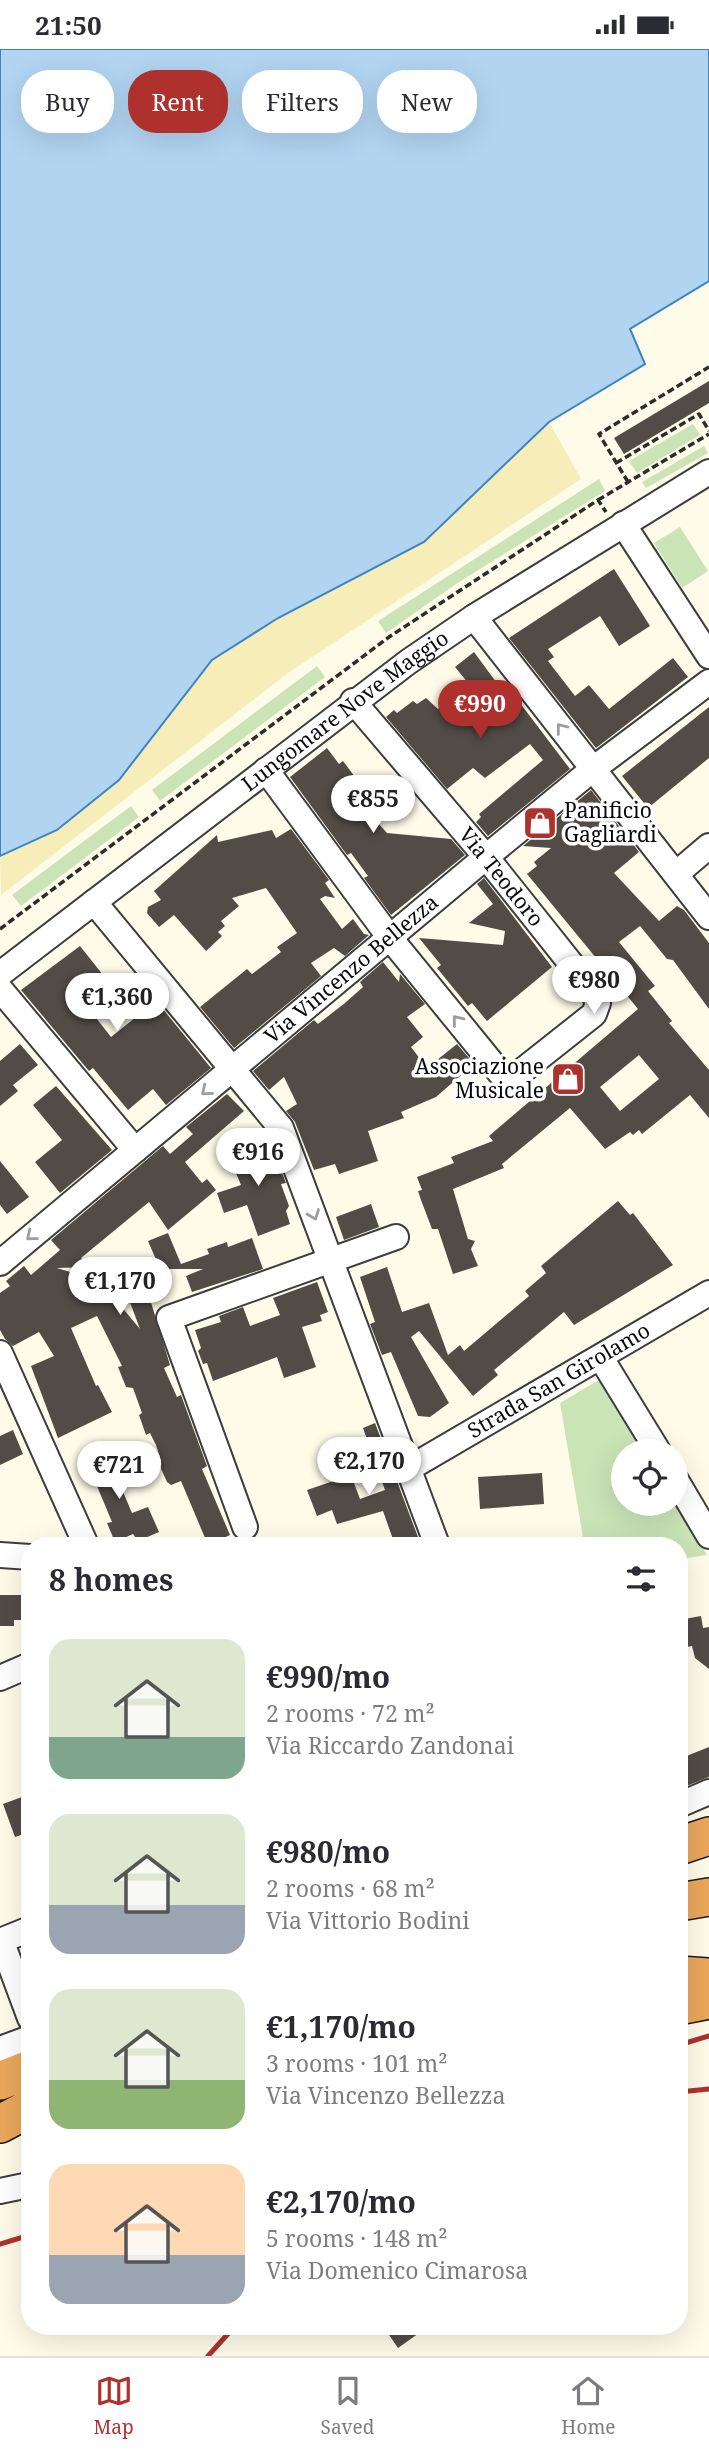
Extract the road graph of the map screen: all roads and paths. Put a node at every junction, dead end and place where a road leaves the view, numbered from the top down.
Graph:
1 (709, 367) edge
2 (709, 432) edge
3 (616, 463) junction
4 (709, 472) edge
5 (628, 482) junction
6 (709, 491) edge
7 (598, 500) junction
8 (621, 526) junction
9 (474, 617) junction
10 (709, 656) edge
11 (709, 682) edge
12 (353, 701) junction
13 (266, 769) junction
14 (593, 769) junction
15 (709, 846) edge
16 (486, 857) junction
17 (676, 874) junction
18 (94, 902) junction
19 (709, 917) edge
20 (0, 929) edge
21 (390, 938) junction
22 (0, 974) edge
23 (0, 989) edge
24 (232, 1069) junction
25 (135, 1150) junction
26 (396, 1237) dead end
27 (331, 1259) junction
28 (0, 1263) edge
29 (709, 1293) edge
30 (0, 1353) edge
31 (601, 1357) junction
32 (650, 1439) edge
33 (408, 1469) junction
34 (688, 1501) edge
35 (246, 1527) dead end
36 (709, 1536) edge
37 (82, 1537) edge
38 (434, 1537) edge
39 (0, 1555) edge
40 (21, 1556) edge
41 (21, 1669) edge
42 (0, 1678) edge
43 (709, 1792) edge
44 (692, 1824) edge
45 (709, 1859) edge
46 (688, 1864) edge
47 (709, 1897) edge
48 (688, 1900) edge
49 (21, 1932) edge
50 (1, 1940) edge
51 (688, 1976) edge
52 (709, 1977) edge
53 (21, 1994) edge
54 (709, 2000) edge
55 (688, 2004) edge
56 (21, 2041) edge
57 (0, 2049) edge
58 (21, 2069) edge
59 (0, 2070) edge
60 (21, 2072) edge
61 (0, 2081) edge
62 (21, 2099) edge
63 (0, 2107) edge
64 (21, 2113) edge
65 (0, 2124) edge
66 (21, 2187) edge
67 (0, 2191) edge

1 - 3 path
2 - 3 path
2 - 5 path
3 - 5 path
4 - 8 street, Lungomare Nove Maggio
5 - 7 path
6 - 8 street, Lungomare Nove Maggio
7 - 8 path
7 - 20 path
8 - 9 street, Lungomare Nove Maggio
8 - 10 street
9 - 12 street, Lungomare Nove Maggio
14 -> 9 street
11 - 14 street, Via Vincenzo Bellezza
12 - 13 street, Lungomare Nove Maggio
12 - 16 street, Via Teodoro
13 - 18 street, Lungomare Nove Maggio
13 - 21 street
14 - 16 street, Via Vincenzo Bellezza
14 - 17 street
15 - 17 street
16 - 21 street, Via Vincenzo Bellezza
16 -> 21 street, Via Teodoro
17 - 19 street
18 - 22 street, Lungomare Nove Maggio
18 - 24 street
21 - 24 street, Via Vincenzo Bellezza
23 - 25 street
24 -> 25 street, Via Vincenzo Bellezza
24 -> 27 street
25 -> 28 street, Via Vincenzo Bellezza
26 - 27 street
27 - 33 street
27 - 35 street
29 - 31 street, Strada San Girolamo
30 - 37 street
31 - 32 street
31 - 33 street, Strada San Girolamo
33 - 38 street
34 - 36 street
39 - 40 street
41 - 42 street
43 - 44 street
45 - 46 highway
47 - 48 highway
49 - 50 street
50 - 53 street
51 - 52 highway
54 - 55 highway
56 - 57 street
58 - 59 highway
60 - 61 highway
62 - 63 highway
64 - 65 highway
66 - 67 street

